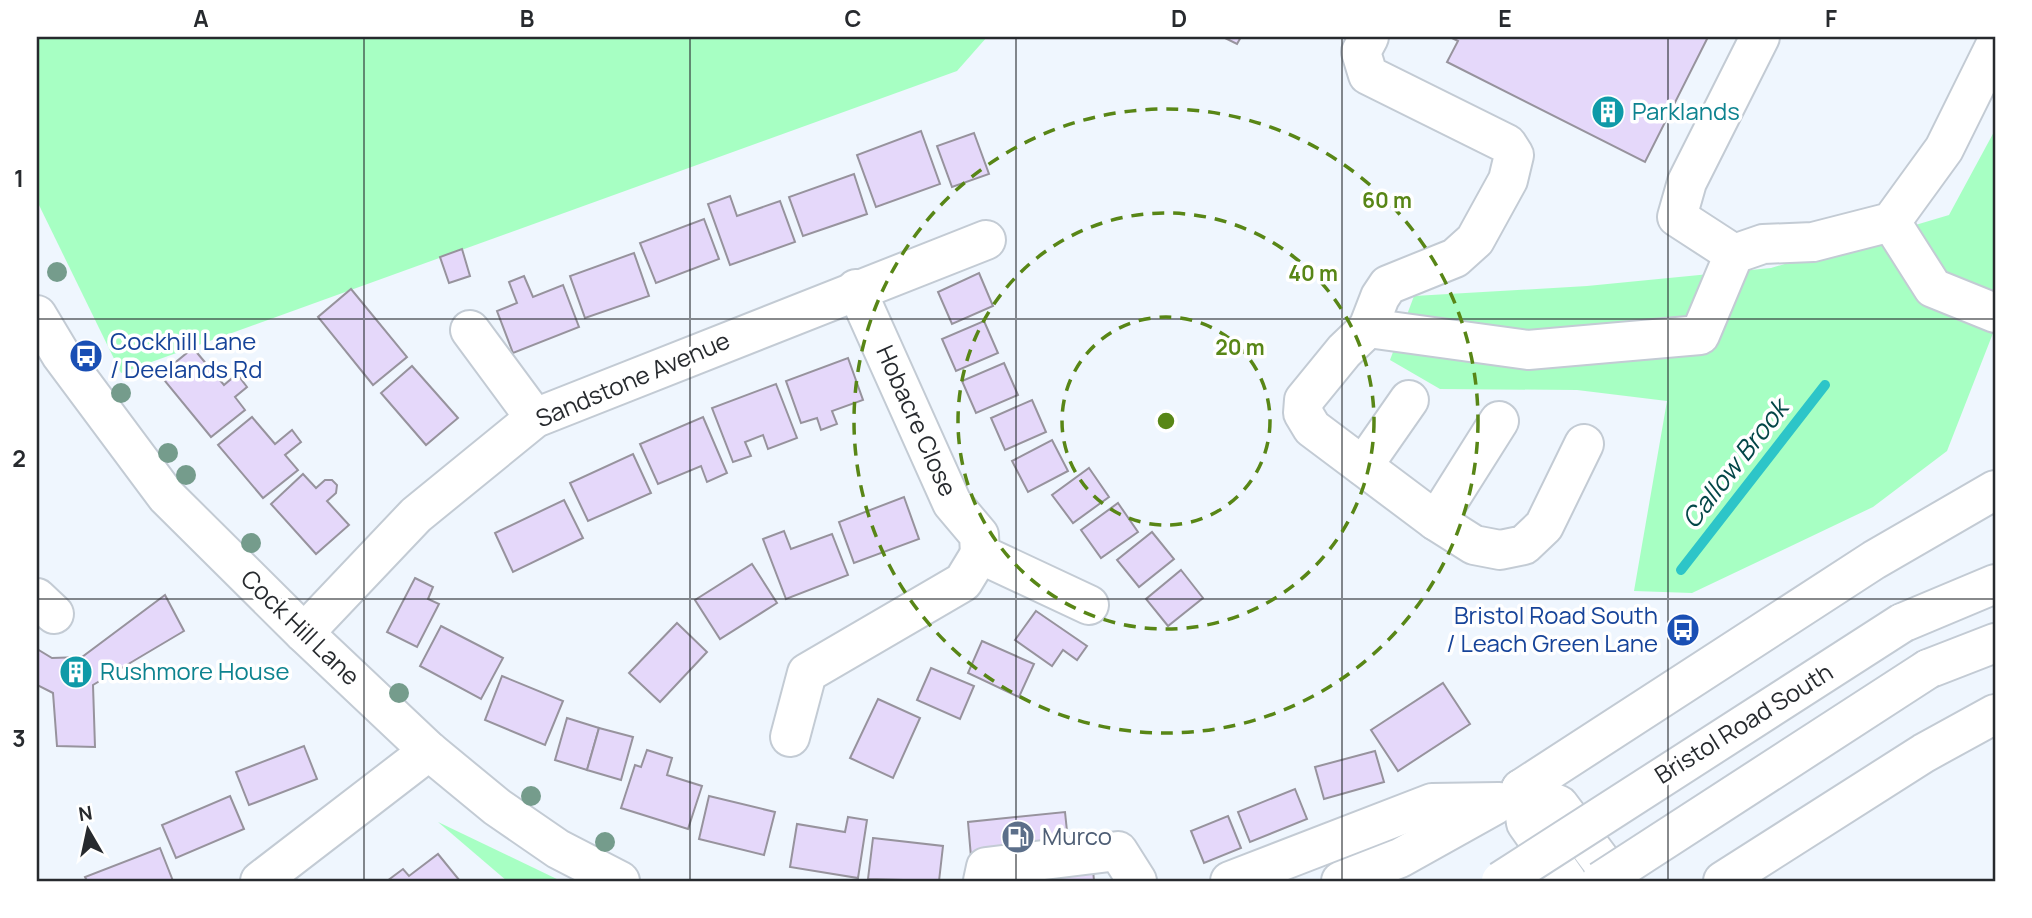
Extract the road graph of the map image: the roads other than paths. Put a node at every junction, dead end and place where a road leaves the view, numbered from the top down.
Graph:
1 (1368, 37) edge
2 (1760, 37) edge
3 (1995, 46) edge
4 (1891, 222) junction
5 (986, 240) dead end
6 (1734, 254) junction
7 (856, 289) junction
8 (1995, 313) edge
9 (37, 315) edge
10 (1368, 328) junction
11 (470, 330) dead end
12 (1409, 400) dead end
13 (535, 418) junction
14 (1499, 421) dead end
15 (1584, 444) dead end
16 (1363, 466) junction
17 (1995, 490) edge
18 (1436, 521) junction
19 (980, 554) junction
20 (1995, 584) edge
21 (1089, 605) dead end
22 (304, 633) junction
23 (1995, 643) edge
24 (1995, 714) edge
25 (790, 737) dead end
26 (429, 751) junction
27 (1510, 796) junction
28 (260, 881) edge
29 (620, 881) edge
30 (983, 881) edge
31 (1138, 881) edge
32 (1230, 881) edge
33 (1341, 881) edge
34 (1501, 881) edge
35 (1567, 881) edge
36 (1601, 881) edge
37 (1616, 881) edge
38 (1723, 881) edge

1 - 10 main road
2 - 6 main road
3 - 4 main road
4 - 6 main road
4 - 8 main road
5 - 7 main road, Sandstone Avenue
6 - 10 main road
7 - 13 main road, Sandstone Avenue
7 - 19 main road, Hobacre Close
9 - 22 main road, Cock Hill Lane
10 - 16 main road
11 - 13 main road
12 - 16 main road
13 - 22 main road, Sandstone Avenue
14 - 18 main road
15 - 18 main road
16 - 18 main road
17 - 27 main road
19 - 21 main road
19 - 25 main road
20 - 34 main road, Bristol Road South, bridge
22 - 26 main road, Cock Hill Lane
23 - 36 main road, bridge
24 - 38 main road
26 - 28 main road
26 - 29 main road, Cock Hill Lane
27 - 32 main road
27 - 33 main road
27 - 35 main road
27 - 37 main road
30 - 31 main road

